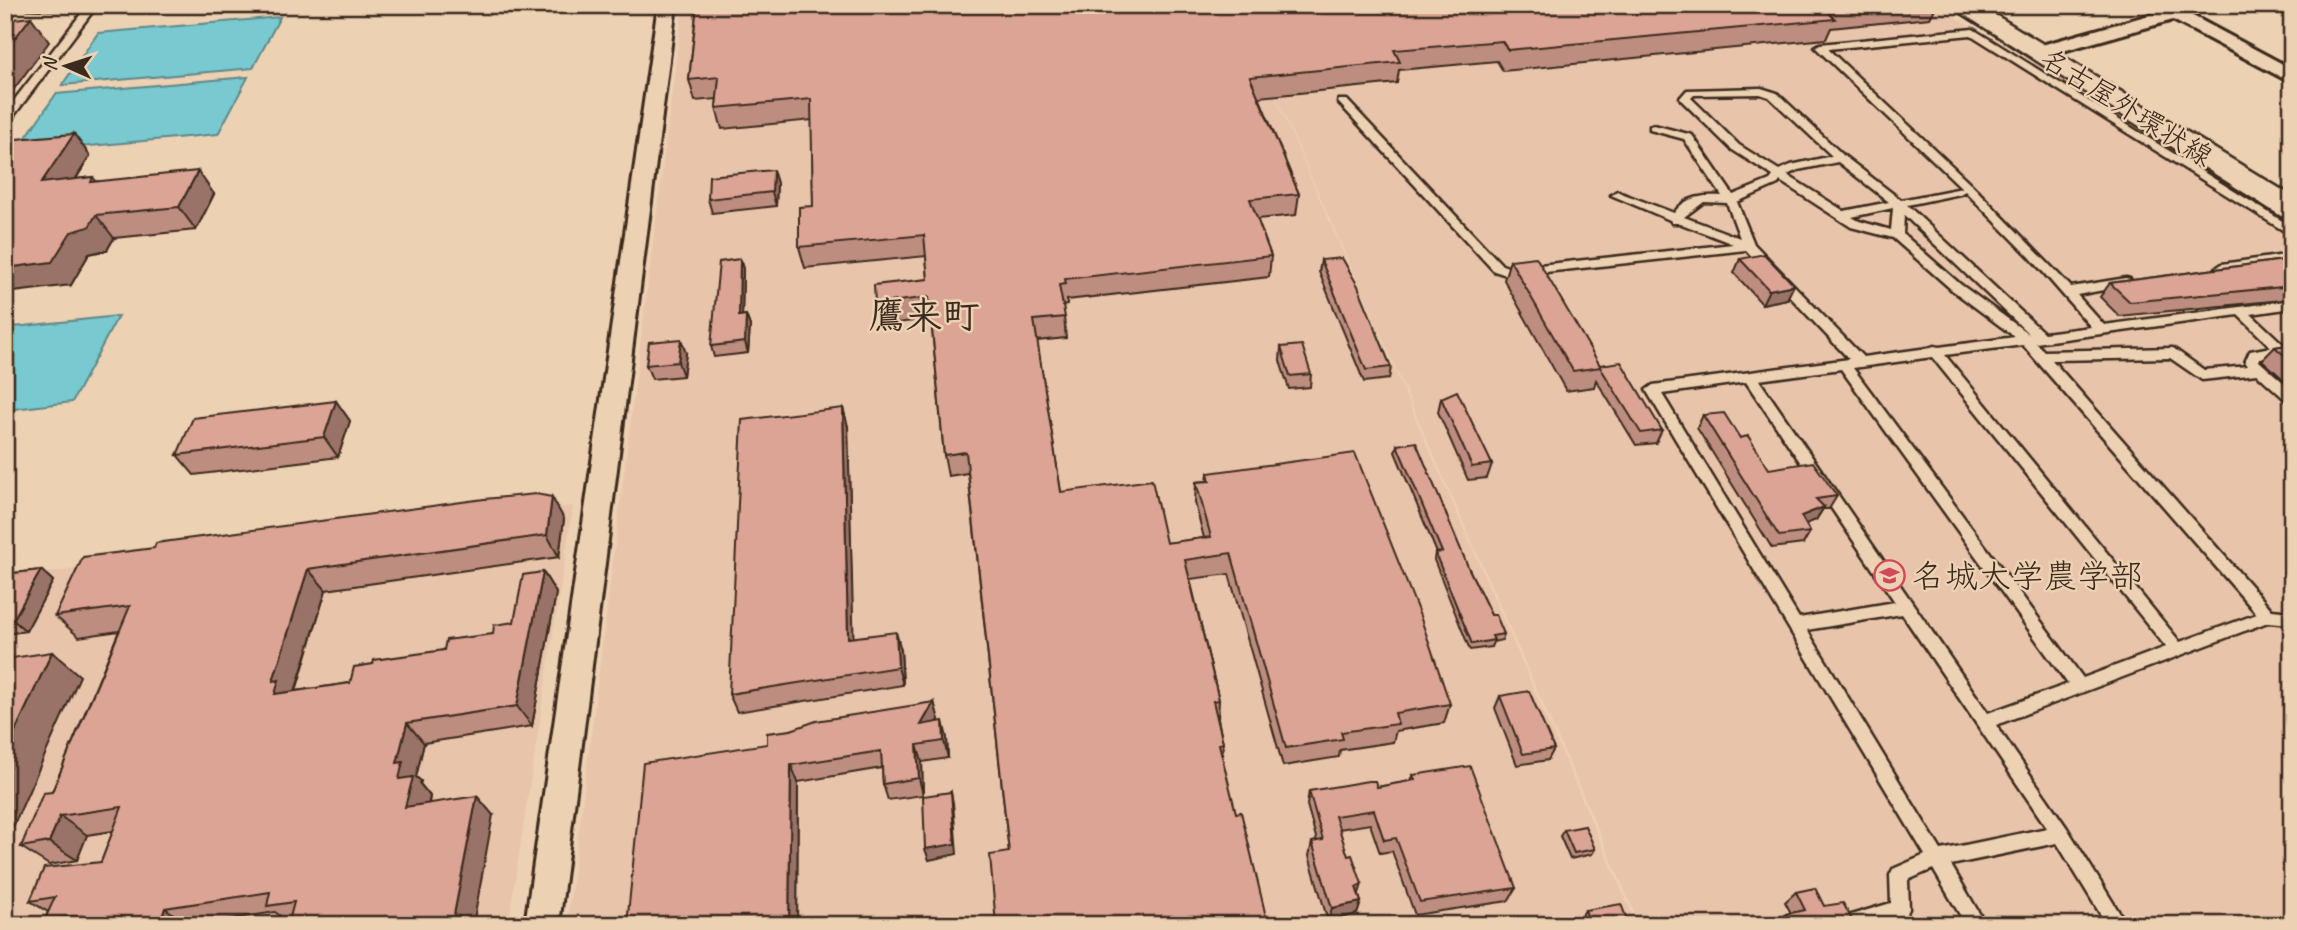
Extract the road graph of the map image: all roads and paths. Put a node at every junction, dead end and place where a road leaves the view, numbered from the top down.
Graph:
1 (27, 5) edge
2 (667, 5) edge
3 (1961, 5) edge
4 (2205, 5) edge
5 (2167, 9) edge
6 (2038, 52) junction
7 (2292, 77) edge
8 (1343, 102) dead end
9 (5, 120) edge
10 (1654, 128) dead end
11 (1840, 158) junction
12 (1779, 175) junction
13 (1960, 191) dead end
14 (1618, 195) dead end
15 (1731, 200) junction
16 (1899, 204) junction
17 (2292, 209) edge
18 (1843, 215) junction
19 (1675, 220) junction
20 (2292, 232) edge
21 (1898, 235) junction
22 (1749, 246) junction
23 (2292, 258) edge
24 (2211, 270) edge
25 (2143, 280) edge
26 (2069, 292) junction
27 (2292, 304) edge
28 (2242, 312) junction
29 (2100, 329) junction
30 (2033, 337) junction
31 (2287, 349) edge
32 (1934, 350) junction
33 (2040, 356) junction
34 (1859, 360) junction
35 (1843, 363) junction
36 (2259, 369) junction
37 (1749, 376) junction
38 (2292, 398) edge
39 (1904, 607) junction
40 (2268, 616) junction
41 (2292, 618) edge
42 (1795, 625) junction
43 (2177, 650) junction
44 (2079, 687) junction
45 (1984, 722) junction
46 (2061, 834) junction
47 (1937, 859) junction
48 (1857, 922) edge
49 (542, 925) edge
50 (1977, 925) edge
51 (2119, 925) edge

1 - 9 lane
2 - 49 street
3 - 6 main road, 名古屋外環状線
4 - 5 street
5 - 6 street
5 - 7 street
6 - 17 main road, 名古屋外環状線
8 - 22 lane
10 - 15 lane
11 - 12 lane
11 - 12 lane
11 - 16 lane
12 - 15 lane
12 - 18 lane
13 - 16 lane
14 - 19 lane
15 - 19 lane
15 - 22 lane
16 - 18 lane
16 - 21 lane
16 - 30 lane
18 - 21 lane
19 - 22 lane
20 - 26 lane
21 - 30 lane
22 - 34 lane
23 - 24 lane
25 - 26 lane
26 - 29 lane
27 - 28 lane
28 - 29 lane
28 - 31 lane
29 - 30 lane
30 - 32 lane
30 - 33 lane
31 - 36 lane
32 - 34 lane
32 - 43 lane
33 - 36 lane
33 - 40 lane
34 - 35 lane
35 - 37 lane
35 - 44 lane
36 - 38 lane
37 - 39 lane
37 - 42 lane
39 - 42 lane
39 - 45 lane
40 - 41 lane
40 - 43 lane
42 - 47 lane
43 - 44 lane
44 - 45 lane
45 - 46 lane
46 - 47 lane
46 - 51 lane
47 - 48 lane
47 - 50 lane

